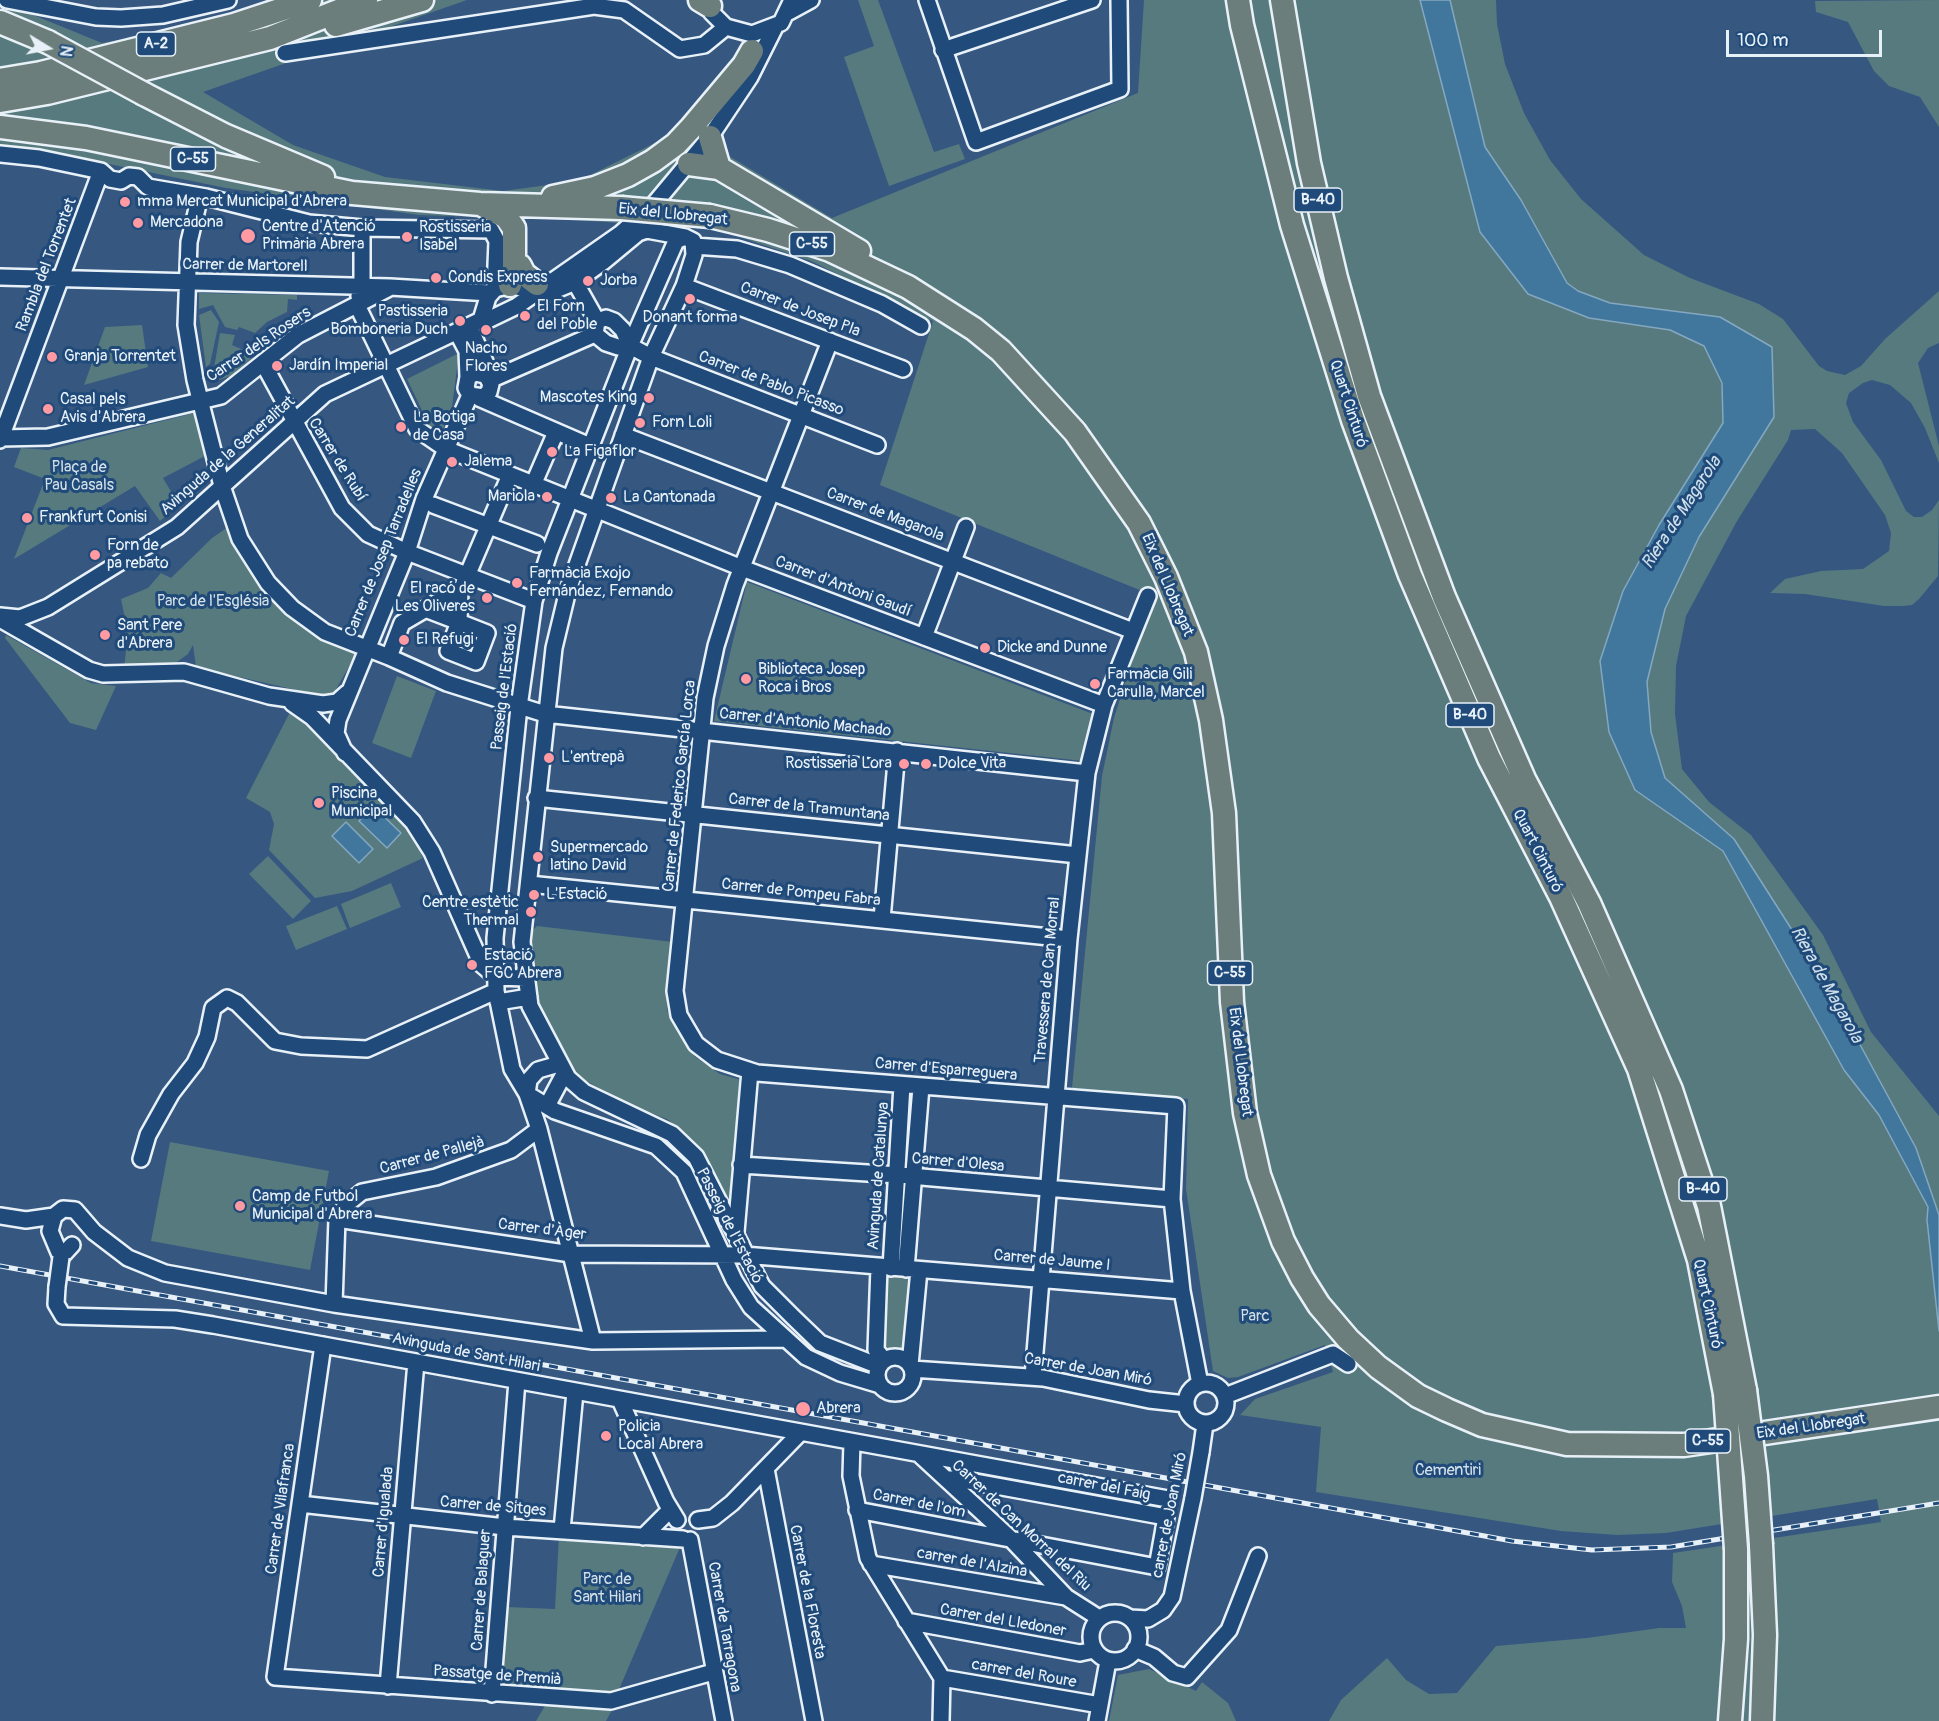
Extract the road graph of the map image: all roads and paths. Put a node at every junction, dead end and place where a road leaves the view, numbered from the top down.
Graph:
1 (7, 0) edge
2 (228, 0) edge
3 (310, 0) edge
4 (366, 0) edge
5 (422, 0) edge
6 (811, 0) edge
7 (927, 0) edge
8 (1092, 0) edge
9 (1119, 0) edge
10 (1238, 0) edge
11 (1282, 0) edge
12 (791, 6) edge
13 (713, 15) edge
14 (0, 22) edge
15 (775, 27) junction
16 (748, 43) junction
17 (278, 46) junction
18 (943, 50) junction
19 (750, 77) junction
20 (0, 80) edge
21 (0, 101) edge
22 (0, 127) edge
23 (710, 137) junction
24 (0, 154) edge
25 (689, 164) junction
26 (719, 168) junction
27 (101, 171) junction
28 (385, 195) junction
29 (200, 196) junction
30 (480, 204) junction
31 (522, 205) junction
32 (554, 206) junction
33 (362, 228) junction
34 (689, 241) junction
35 (0, 277) edge
36 (61, 279) junction
37 (574, 282) junction
38 (186, 283) junction
39 (684, 285) junction
40 (362, 287) junction
41 (390, 287) junction
42 (908, 287) junction
43 (516, 289) junction
44 (357, 305) junction
45 (469, 326) junction
46 (921, 326) dead end
47 (596, 327) junction
48 (830, 341) junction
49 (630, 346) junction
50 (651, 357) junction
51 (263, 363) junction
52 (386, 366) junction
53 (903, 369) dead end
54 (468, 377) junction
55 (488, 377) junction
56 (475, 396) junction
57 (200, 400) junction
58 (801, 416) junction
59 (293, 423) junction
60 (556, 432) junction
61 (623, 435) junction
62 (0, 438) edge
63 (878, 445) dead end
64 (592, 447) junction
65 (446, 448) junction
66 (510, 475) junction
67 (533, 485) junction
68 (222, 486) junction
69 (771, 491) junction
70 (571, 500) junction
71 (433, 505) dead end
72 (597, 510) junction
73 (489, 527) junction
74 (966, 527) dead end
75 (537, 544) dead end
76 (407, 552) junction
77 (954, 561) junction
78 (742, 568) junction
79 (464, 583) junction
80 (1148, 596) dead end
81 (534, 601) junction
82 (425, 609) junction
83 (42, 610) junction
84 (0, 618) edge
85 (1133, 631) junction
86 (924, 637) junction
87 (38, 640) junction
88 (365, 648) junction
89 (389, 657) junction
90 (342, 697) junction
91 (287, 699) junction
92 (1104, 705) junction
93 (519, 707) junction
94 (545, 714) junction
95 (317, 723) junction
96 (702, 730) junction
97 (897, 751) junction
98 (345, 753) junction
99 (1087, 773) junction
100 (536, 798) junction
101 (694, 814) junction
102 (889, 835) junction
103 (1077, 855) junction
104 (529, 884) junction
105 (686, 899) junction
106 (882, 920) junction
107 (1069, 939) junction
108 (495, 941) junction
109 (475, 949) junction
110 (526, 978) junction
111 (496, 990) junction
112 (529, 997) junction
113 (561, 1069) junction
114 (750, 1071) junction
115 (902, 1085) junction
116 (921, 1087) junction
117 (526, 1094) junction
118 (1055, 1097) junction
119 (547, 1106) junction
120 (539, 1129) junction
121 (141, 1159) dead end
122 (741, 1165) junction
123 (898, 1175) junction
124 (915, 1178) junction
125 (1048, 1188) junction
126 (1172, 1199) junction
127 (0, 1216) edge
128 (337, 1219) junction
129 (86, 1222) junction
130 (53, 1229) junction
131 (736, 1234) junction
132 (102, 1239) junction
133 (76, 1244) junction
134 (571, 1254) junction
135 (723, 1255) junction
136 (744, 1255) junction
137 (61, 1257) junction
138 (899, 1269) junction
139 (1041, 1278) junction
140 (1182, 1291) junction
141 (333, 1304) junction
142 (784, 1339) junction
143 (593, 1341) junction
144 (323, 1345) junction
145 (416, 1362) junction
146 (882, 1363) junction
147 (1348, 1364) dead end
148 (911, 1367) junction
149 (1033, 1377) junction
150 (517, 1381) junction
151 (1200, 1384) junction
152 (879, 1385) junction
153 (575, 1392) junction
154 (1735, 1392) junction
155 (1225, 1396) junction
156 (620, 1400) junction
157 (1186, 1404) junction
158 (1939, 1407) edge
159 (1205, 1424) junction
160 (800, 1433) junction
161 (852, 1442) junction
162 (921, 1456) junction
163 (766, 1469) junction
164 (946, 1479) junction
165 (1168, 1499) dead end
166 (300, 1504) junction
167 (857, 1510) junction
168 (674, 1515) junction
169 (403, 1517) junction
170 (698, 1520) junction
171 (505, 1527) junction
172 (562, 1530) junction
173 (643, 1537) junction
174 (686, 1539) junction
175 (1011, 1539) junction
176 (1258, 1556) dead end
177 (871, 1564) junction
178 (1066, 1597) junction
179 (1099, 1618) junction
180 (1130, 1618) junction
181 (906, 1621) junction
182 (1094, 1650) junction
183 (1136, 1650) junction
184 (1108, 1661) junction
185 (713, 1672) junction
186 (275, 1677) joint
187 (942, 1678) junction
188 (388, 1686) junction
189 (492, 1694) junction
190 (1100, 1705) junction
191 (724, 1721) edge
192 (814, 1721) edge
193 (941, 1721) edge
194 (1097, 1721) edge
195 (1730, 1721) edge
196 (1762, 1721) edge

1 - 2 street
3 - 20 highway, A-2
4 - 17 highway, A-2
5 - 17 highway
6 - 12 street
7 - 18 street
8 - 18 street
9 - 18 street
10 - 154 highway, Quart Cinturó / B-40
11 - 154 highway, Quart Cinturó / B-40
12 - 15 street
13 - 16 street
13 - 17 street
14 - 28 highway, bridge
15 - 16 street
15 - 19 street
16 - 19 street
16 - 31 highway
17 - 21 highway, A-2
19 - 23 street
22 - 28 highway, C-55
23 - 25 street
23 - 26 highway
24 - 27 street
25 - 26 highway
25 - 43 street
26 - 42 highway
27 - 29 street
27 - 36 street, Rambla del Torrentet
28 - 30 highway, Eix del Llobregat / C-55
29 - 33 street
29 - 38 street, Carrer d'Antonio Machado
30 - 31 highway, Eix del Llobregat / C-55
30 - 43 highway
31 - 32 highway, Eix del Llobregat / C-55
32 - 42 highway, Eix del Llobregat / C-55, bridge
32 - 43 highway
33 - 40 street
33 - 43 street
34 - 37 street
34 - 39 street, Passeig de l'Estació
34 - 46 street
34 - 49 street, Passeig de l'Estació
35 - 36 street, Carrer de Martorell
36 - 38 street, Carrer de Martorell
36 - 62 street, Rambla del Torrentet
37 - 43 street
37 - 47 street
38 - 40 street, Carrer de Martorell
38 - 57 street, Carrer d'Antonio Machado
39 - 48 street, Carrer de Josep Pla
39 - 50 street, Passeig de l'Estació
40 - 41 street, Carrer de Martorell
40 - 44 street
41 - 43 street, Carrer de Martorell
41 - 44 street, Carrer dels Rosers
42 - 158 highway, Eix del Llobregat / C-55
43 - 45 street
43 - 45 street, Avinguda de la Generalitat
44 - 51 street, Carrer dels Rosers
44 - 52 street, Carrer d'Antoni Gaudí
45 - 52 street, Avinguda de la Generalitat
45 - 54 street
45 - 55 street
47 - 49 street
47 - 49 street
47 - 55 street
48 - 53 street, Carrer de Josep Pla
48 - 58 street, Carrer de Federico García Lorca
49 - 50 street
49 - 64 street, Passeig de l'Estació
50 - 58 street, Carrer de Pablo Picasso
50 - 61 street, Passeig de l'Estació
51 - 57 street, Carrer dels Rosers
51 - 59 street, Carrer de Rubí
52 - 59 street, Avinguda de la Generalitat
52 - 65 street, Carrer d'Antoni Gaudí
54 - 55 street
54 - 56 street
55 - 56 street
56 - 60 street
56 - 65 street, Carrer de Josep Tarradelles
57 - 62 street, Carrer dels Rosers
57 - 68 street, Carrer d'Antonio Machado
58 - 63 street, Carrer de Pablo Picasso
58 - 69 street, Carrer de Federico García Lorca
59 - 68 street, Avinguda de la Generalitat
59 - 76 street, Carrer de Rubí
60 - 64 street
60 - 67 street
61 - 69 street, Carrer de Magarola
61 - 72 street, Passeig de l'Estació
64 - 70 street, Passeig de l'Estació
65 - 66 street, Carrer d'Antoni Gaudí
65 - 76 street, Carrer de Josep Tarradelles
66 - 67 street, Carrer d'Antoni Gaudí
66 - 73 street
67 - 70 street, Carrer d'Antoni Gaudí
68 - 83 street, Avinguda de la Generalitat
68 - 88 street, Carrer d'Antonio Machado
69 - 77 street, Carrer de Magarola
69 - 78 street, Carrer de Federico García Lorca
70 - 72 street, Carrer d'Antoni Gaudí
70 - 81 street, Passeig de l'Estació
71 - 73 street
72 - 78 street, Carrer d'Antoni Gaudí
72 - 94 street, Passeig de l'Estació
73 - 75 street
73 - 79 street
74 - 77 street
76 - 79 street, Carrer de Rubí
76 - 88 street, Carrer de Josep Tarradelles
77 - 85 street, Carrer de Magarola
77 - 86 street
78 - 86 street, Carrer d'Antoni Gaudí
78 - 96 street, Carrer de Federico García Lorca
79 - 81 street, Carrer de Rubí
79 - 82 street
79 - 82 street
80 - 85 street, Travessera de Can Morral
81 - 93 street, Passeig de l'Estació
82 - 89 street
83 - 84 street, Avinguda de la Generalitat
83 - 87 street
84 - 87 street
85 - 92 street, Travessera de Can Morral
86 - 92 street, Carrer d'Antoni Gaudí
87 - 91 street
88 - 89 street, Carrer d'Antonio Machado
88 - 90 street, Carrer de Josep Tarradelles
89 - 93 street, Carrer d'Antonio Machado
90 - 91 street
90 - 95 street
90 - 98 street, Carrer de Josep Tarradelles
91 - 95 street
92 - 99 street, Travessera de Can Morral
93 - 94 street, Carrer d'Antonio Machado
93 - 108 street, Passeig de l'Estació
94 - 96 street, Carrer d'Antonio Machado
94 - 100 street, Passeig de l'Estació
95 - 98 street
96 - 97 street, Carrer d'Antonio Machado
96 - 101 street, Carrer de Federico García Lorca
97 - 99 street, Carrer d'Antonio Machado
97 - 102 street
98 - 109 street
99 - 103 street, Travessera de Can Morral
100 - 101 street, Carrer de la Tramuntana
100 - 104 street, Passeig de l'Estació
101 - 102 street, Carrer de la Tramuntana
101 - 105 street, Carrer de Federico García Lorca
102 - 103 street, Carrer de la Tramuntana
102 - 106 street
103 - 107 street, Travessera de Can Morral
104 - 105 street, Carrer de Pompeu Fabra
104 - 110 street, Passeig de l'Estació
105 - 106 street, Carrer de Pompeu Fabra
105 - 114 street, Carrer de Federico García Lorca
106 - 107 street, Carrer de Pompeu Fabra
107 - 118 street, Travessera de Can Morral
108 - 109 street
108 - 111 street, Passeig de l'Estació
109 - 111 street
110 - 111 street
110 - 112 street, Passeig de l'Estació
111 - 112 street
111 - 117 street, Passeig de l'Estació
111 - 121 street
112 - 113 street, Passeig de l'Estació
113 - 117 street
113 - 119 street
113 - 131 street, Passeig de l'Estació
114 - 115 street, Carrer d'Esparreguera
114 - 122 street
115 - 116 street, Carrer d'Esparreguera
115 - 123 street, Avinguda de Catalunya
116 - 118 street, Carrer d'Esparreguera
116 - 124 street, Avinguda de Catalunya
117 - 119 street, Passeig de l'Estació
117 - 120 street
118 - 125 street, Travessera de Can Morral
118 - 126 street, Carrer d'Esparreguera
119 - 135 street, Passeig de l'Estació
120 - 128 street, Carrer de Pallejà
120 - 134 street
122 - 123 street, Carrer d'Olesa
122 - 131 street
123 - 124 street, Carrer d'Olesa
123 - 138 street, Avinguda de Catalunya
124 - 125 street, Carrer d'Olesa
124 - 138 street, Avinguda de Catalunya
125 - 126 street, Carrer d'Olesa
125 - 139 street, Travessera de Can Morral
126 - 140 street
127 - 130 street
128 - 134 street, Carrer d'Àger
128 - 141 street
129 - 130 street
129 - 132 street, Avinguda de Sant Hilari
129 - 133 street
130 - 133 street
130 - 137 street, Avinguda de Sant Hilari
131 - 136 street, Passeig de l'Estació
132 - 133 street
132 - 141 street, Avinguda de Sant Hilari
133 - 137 street
134 - 135 street, Carrer d'Àger
134 - 143 street
135 - 136 street, Carrer d'Àger
135 - 142 street, Passeig de l'Estació
136 - 138 street, Carrer de Jaume I
136 - 146 street, Passeig de l'Estació
137 - 144 street, Avinguda de Sant Hilari, bridge
138 - 139 street, Carrer de Jaume I
138 - 146 street
138 - 148 street
139 - 140 street, Carrer de Jaume I
139 - 149 street, Travessera de Can Morral
140 - 151 street
141 - 143 street, Avinguda de Sant Hilari
142 - 143 street, Avinguda de Sant Hilari
142 - 152 street, Passeig de l'Estació
144 - 145 street, Avinguda de Sant Hilari
144 - 166 street, Carrer de Vilafranca
145 - 150 street, Avinguda de Sant Hilari
145 - 169 street, Carrer d'Igualada
146 - 148 street
146 - 152 street
147 - 155 street
148 - 149 street, Carrer de Joan Miró
148 - 152 street
149 - 157 street, Carrer de Joan Miró
150 - 153 street, Avinguda de Sant Hilari
150 - 171 street, Carrer de Balaguer
151 - 155 street
151 - 157 street
153 - 156 street, Avinguda de Sant Hilari
153 - 172 street
154 - 195 highway, Quart Cinturó / B-40, bridge
154 - 196 highway, Quart Cinturó / B-40, bridge
155 - 159 street
156 - 160 street, Avinguda de Sant Hilari
156 - 168 street
157 - 159 street
159 - 180 street, carrer de Joan Miró, bridge
160 - 161 street, Avinguda de Sant Hilari
160 - 163 street
161 - 162 street, Avinguda de Sant Hilari
161 - 167 street
162 - 164 street, Carrer de Can Morral del Riu
162 - 165 street, Avinguda de Sant Hilari
163 - 170 street
163 - 192 street, Carrer de la Floresta
164 - 175 street, Carrer de Can Morral del Riu
164 - 175 street, carrer del Faig
166 - 169 street, Carrer de Sitges
166 - 186 street, Carrer de Vilafranca
167 - 175 street, Carrer de l'om
167 - 177 street
168 - 170 street
168 - 173 street
168 - 174 street
169 - 171 street, Carrer de Sitges
169 - 188 street, Carrer d'Igualada
170 - 174 street
171 - 172 street, Carrer de Sitges
171 - 189 street, Carrer de Balaguer
172 - 173 street, Carrer de Sitges
173 - 174 street, Carrer de Sitges
174 - 185 street, Carrer de Tarragona
175 - 178 street, Carrer de Can Morral del Riu
176 - 183 street
177 - 178 street, carrer de l'Alzina
177 - 181 street
178 - 179 street, Carrer de Can Morral del Riu
179 - 180 street
179 - 182 street
180 - 183 street
181 - 182 street, Carrer del Lledoner
181 - 187 street
182 - 184 street
183 - 184 street
184 - 190 street
185 - 189 street, Passatge de Premià
185 - 191 street, Carrer de Tarragona
186 - 188 street, Passatge de Premià
187 - 190 street, carrer del Roure
187 - 193 street
188 - 189 street, Passatge de Premià
190 - 194 street

